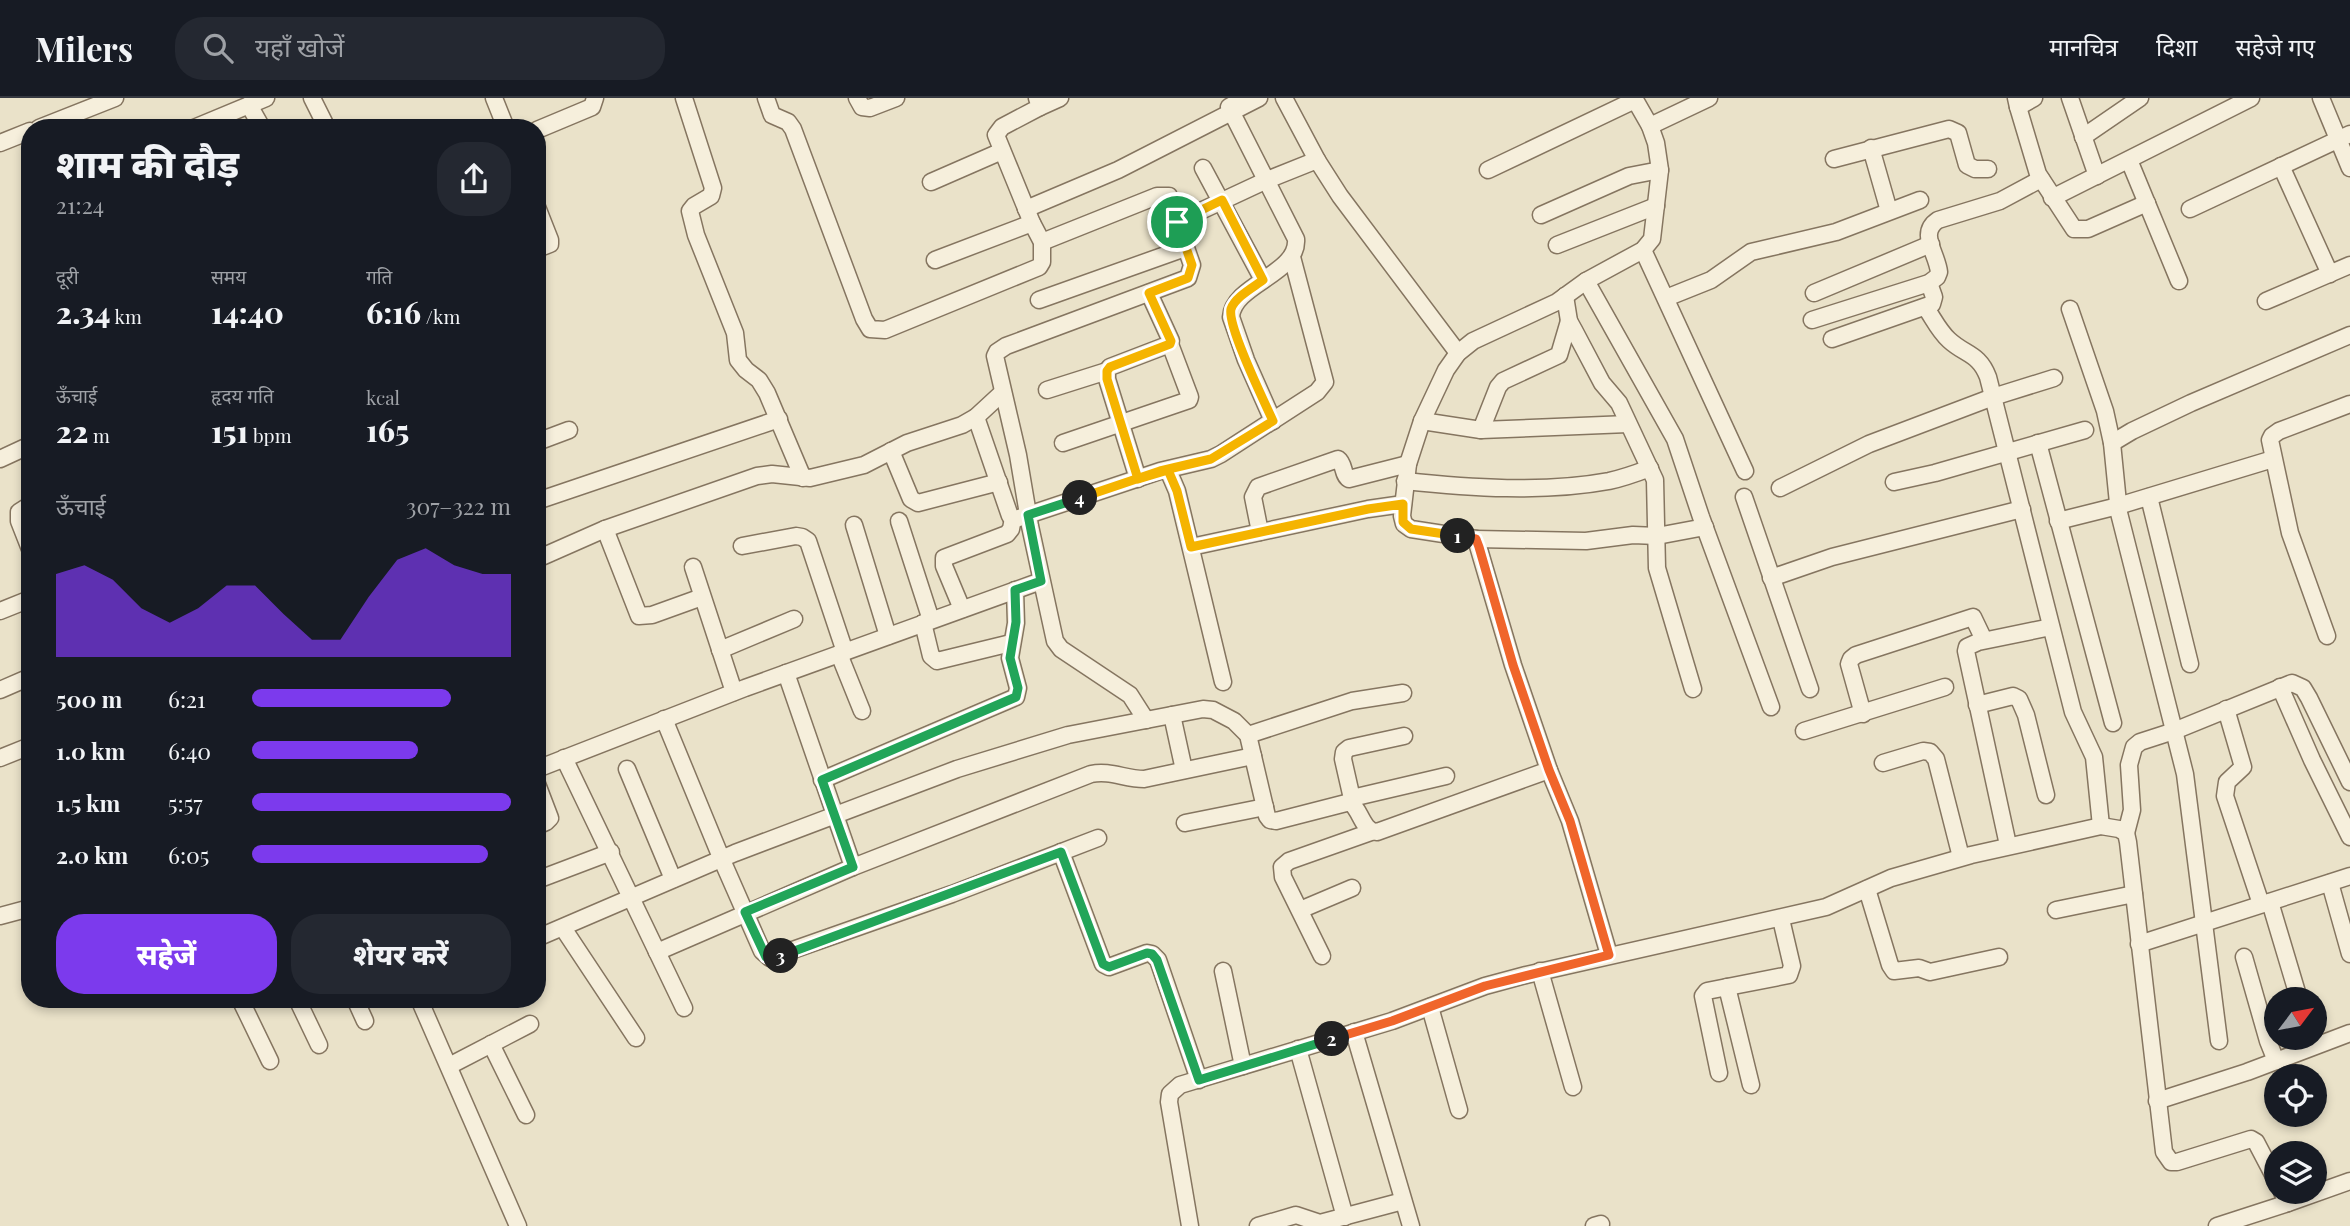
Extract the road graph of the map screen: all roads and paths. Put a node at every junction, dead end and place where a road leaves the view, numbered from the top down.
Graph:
1 (115, 98) edge
2 (266, 98) edge
3 (312, 98) edge
4 (494, 98) edge
5 (595, 98) edge
6 (684, 98) edge
7 (766, 98) edge
8 (858, 98) edge
9 (896, 98) edge
10 (1060, 98) edge
11 (1259, 98) edge
12 (1284, 98) edge
13 (1709, 98) edge
14 (2034, 98) edge
15 (2070, 98) edge
16 (2140, 98) edge
17 (2321, 98) edge
18 (1635, 99) edge
19 (2244, 100) edge
20 (1039, 102) edge
21 (2017, 102) edge
22 (249, 105) junction
23 (1236, 105) edge
24 (74, 106) edge
25 (53, 119) edge
26 (216, 119) edge
27 (257, 119) edge
28 (322, 119) edge
29 (502, 119) edge
30 (546, 126) edge
31 (1650, 126) junction
32 (21, 135) edge
33 (2083, 137) junction
34 (2344, 137) edge
35 (0, 143) edge
36 (1871, 148) junction
37 (1002, 151) junction
38 (1834, 159) dead end
39 (1317, 160) junction
40 (2129, 160) junction
41 (2281, 166) junction
42 (2350, 167) edge
43 (1203, 168) dead end
44 (1988, 169) dead end
45 (1488, 170) dead end
46 (1660, 170) junction
47 (2097, 176) junction
48 (2041, 179) junction
49 (1267, 180) junction
50 (931, 182) dead end
51 (2052, 198) junction
52 (1222, 200) junction
53 (1920, 200) dead end
54 (2147, 203) junction
55 (1656, 206) junction
56 (2190, 209) dead end
57 (1889, 211) junction
58 (1541, 215) dead end
59 (1029, 216) junction
60 (1177, 222) junction
61 (546, 230) edge
62 (1042, 242) junction
63 (1931, 244) junction
64 (1557, 245) dead end
65 (546, 247) edge
66 (1185, 248) junction
67 (1643, 250) junction
68 (1292, 257) junction
69 (934, 260) dead end
70 (2350, 265) edge
71 (2330, 274) junction
72 (1263, 280) junction
73 (1586, 281) junction
74 (2179, 281) dead end
75 (1929, 283) junction
76 (1149, 293) junction
77 (1814, 293) dead end
78 (1565, 296) junction
79 (1666, 298) junction
80 (1039, 300) dead end
81 (2266, 301) dead end
82 (1926, 307) junction
83 (2070, 309) dead end
84 (1812, 320) dead end
85 (1570, 321) junction
86 (2350, 335) edge
87 (1832, 339) dead end
88 (1170, 344) junction
89 (1458, 353) junction
90 (1107, 371) junction
91 (2054, 378) dead end
92 (1047, 390) dead end
93 (1002, 393) junction
94 (1993, 397) junction
95 (2350, 404) edge
96 (976, 417) junction
97 (779, 419) junction
98 (1273, 421) junction
99 (1422, 421) junction
100 (1121, 424) junction
101 (1628, 424) junction
102 (569, 430) dead end
103 (1481, 430) junction
104 (2085, 430) dead end
105 (546, 439) edge
106 (1063, 443) dead end
107 (2038, 443) junction
108 (2112, 443) junction
109 (21, 449) edge
110 (891, 451) junction
111 (2007, 452) junction
112 (0, 459) edge
113 (2273, 459) junction
114 (1408, 464) junction
115 (1650, 468) junction
116 (1168, 470) junction
117 (1745, 471) dead end
118 (803, 478) junction
119 (1138, 479) junction
120 (1405, 481) junction
121 (999, 482) junction
122 (1894, 482) dead end
123 (1780, 488) dead end
124 (1744, 497) dead end
125 (2149, 497) junction
126 (546, 498) edge
127 (1403, 504) junction
128 (2118, 506) junction
129 (2022, 509) junction
130 (1020, 517) junction
131 (899, 521) dead end
132 (2058, 521) junction
133 (854, 525) dead end
134 (1705, 527) junction
135 (605, 529) junction
136 (1260, 533) junction
137 (1657, 536) junction
138 (1476, 539) junction
139 (742, 546) dead end
140 (1191, 547) junction
141 (546, 555) edge
142 (693, 567) dead end
143 (1771, 578) junction
144 (1041, 581) junction
145 (1015, 590) junction
146 (702, 597) junction
147 (21, 603) edge
148 (962, 610) junction
149 (0, 611) edge
150 (794, 619) dead end
151 (927, 622) junction
152 (2050, 627) junction
153 (888, 636) junction
154 (2327, 636) dead end
155 (1984, 640) junction
156 (1011, 643) junction
157 (720, 650) junction
158 (842, 653) junction
159 (2190, 664) dead end
160 (786, 673) junction
161 (21, 681) edge
162 (1223, 682) dead end
163 (1945, 687) dead end
164 (2280, 687) junction
165 (1693, 689) dead end
166 (1810, 689) dead end
167 (0, 690) edge
168 (734, 692) junction
169 (1403, 693) dead end
170 (1977, 705) junction
171 (1771, 707) dead end
172 (2226, 709) junction
173 (862, 711) dead end
174 (1863, 714) junction
175 (1172, 715) junction
176 (664, 719) junction
177 (1146, 720) junction
178 (2113, 723) dead end
179 (1804, 731) dead end
180 (2174, 731) junction
181 (1248, 735) junction
182 (1404, 736) dead end
183 (21, 750) edge
184 (1253, 757) junction
185 (0, 758) edge
186 (564, 758) junction
187 (1882, 763) dead end
188 (546, 765) edge
189 (627, 769) dead end
190 (1184, 770) junction
191 (1549, 770) junction
192 (1446, 776) dead end
193 (822, 780) junction
194 (2350, 782) edge
195 (2046, 795) dead end
196 (1352, 801) junction
197 (1265, 807) junction
198 (834, 816) junction
199 (1185, 823) dead end
200 (2101, 826) junction
201 (1371, 832) junction
202 (2126, 833) junction
203 (2350, 837) edge
204 (1098, 838) dead end
205 (2008, 845) junction
206 (611, 852) junction
207 (1061, 852) junction
208 (1961, 857) junction
209 (722, 860) junction
210 (853, 867) junction
211 (2350, 876) edge
212 (546, 877) edge
213 (673, 879) junction
214 (2330, 883) junction
215 (1352, 888) dead end
216 (1867, 889) junction
217 (2134, 894) junction
218 (632, 897) junction
219 (2266, 903) junction
220 (21, 910) edge
221 (1300, 910) junction
222 (2056, 910) dead end
223 (745, 912) junction
224 (0, 916) edge
225 (1781, 919) junction
226 (2202, 923) junction
227 (563, 928) junction
228 (546, 935) edge
229 (2139, 944) junction
230 (657, 953) junction
231 (2350, 954) edge
232 (1609, 955) junction
233 (1322, 956) dead end
234 (1999, 957) dead end
235 (2244, 957) dead end
236 (1223, 971) dead end
237 (1540, 971) junction
238 (1727, 987) junction
239 (2295, 987) edge
240 (1430, 1007) junction
241 (244, 1008) edge
242 (301, 1008) edge
243 (359, 1008) edge
244 (423, 1008) edge
245 (684, 1009) dead end
246 (365, 1021) dead end
247 (530, 1024) dead end
248 (1354, 1032) junction
249 (2350, 1033) edge
250 (636, 1038) dead end
251 (2328, 1038) edge
252 (2218, 1041) dead end
253 (491, 1044) junction
254 (319, 1045) dead end
255 (1298, 1049) junction
256 (2297, 1050) edge
257 (270, 1061) dead end
258 (2276, 1061) junction
259 (449, 1066) junction
260 (1243, 1066) junction
261 (1719, 1073) dead end
262 (1199, 1080) junction
263 (1751, 1085) dead end
264 (1573, 1087) dead end
265 (2157, 1101) junction
266 (1459, 1110) dead end
267 (526, 1115) dead end
268 (2264, 1157) edge
269 (2350, 1181) edge
270 (2327, 1187) edge
271 (1404, 1202) junction
272 (2269, 1204) edge
273 (1345, 1217) junction
274 (518, 1226) edge
275 (1190, 1226) edge
276 (1258, 1226) edge
277 (1410, 1226) edge
278 (2217, 1226) edge

1 - 24 street
2 - 22 street
3 - 28 street
4 - 29 street
5 - 30 street
6 - 97 street
7 - 62 street
8 - 9 street
10 - 20 street
11 - 23 street
12 - 39 street
13 - 31 street
14 - 21 street
15 - 33 street
16 - 33 street
17 - 34 street
18 - 31 street
18 - 45 street
19 - 40 street
20 - 37 street
21 - 48 street
22 - 26 street
22 - 27 street
23 - 49 street
23 - 59 street
24 - 25 street
31 - 46 street
32 - 35 street
33 - 47 street
34 - 41 street
34 - 42 street
36 - 38 street
36 - 44 street
36 - 57 street
37 - 50 street
37 - 59 street
39 - 49 street
39 - 89 street
40 - 47 street
40 - 54 street
41 - 56 street
41 - 71 street
43 - 52 street
46 - 55 street
46 - 58 street
47 - 51 street
48 - 51 street
48 - 63 street
49 - 52 street
49 - 68 street
51 - 54 street
52 - 60 street
52 - 72 street
53 - 57 street
54 - 74 street
55 - 64 street
55 - 67 street
57 - 79 street
59 - 62 street
59 - 69 street
60 - 62 street
60 - 66 street
61 - 65 street
63 - 75 street
63 - 77 street
66 - 76 street
66 - 80 street
67 - 73 street
67 - 79 street
68 - 72 street
68 - 98 street
70 - 71 street
71 - 81 street
72 - 98 street
73 - 78 street
73 - 134 street
75 - 82 street
75 - 84 street
76 - 88 street
76 - 93 street
78 - 85 street
78 - 89 street
79 - 117 street
82 - 87 street
82 - 94 street
83 - 108 street
85 - 101 street
85 - 103 street
86 - 108 street
88 - 90 street
88 - 100 street
89 - 99 street
90 - 92 street
90 - 100 street
91 - 94 street
93 - 96 street
93 - 130 street
94 - 111 street
94 - 123 street
95 - 113 street
96 - 110 street
96 - 121 street
97 - 118 street
97 - 126 street
98 - 116 street
99 - 103 street
99 - 114 street
100 - 106 street
100 - 119 street
101 - 103 street
101 - 115 street
102 - 105 street
104 - 107 street
107 - 111 street
107 - 132 street
108 - 128 street
109 - 112 street
110 - 118 street
110 - 121 street
111 - 122 street
111 - 129 street
113 - 125 street
113 - 154 street
114 - 120 street
114 - 136 street
115 - 120 street
115 - 137 street
116 - 119 street
116 - 140 street
118 - 135 street
119 - 130 street
120 - 127 street
121 - 130 street
124 - 143 street
125 - 128 street
125 - 159 street
127 - 136 street
127 - 138 street
128 - 132 street
128 - 180 street
129 - 143 street
129 - 152 street
130 - 144 street
130 - 148 street
131 - 151 street
132 - 178 street
133 - 153 street
134 - 137 street
134 - 171 street
135 - 141 street
135 - 146 street
136 - 140 street
137 - 138 street
137 - 165 street
138 - 191 street
139 - 158 street
140 - 162 street
142 - 146 street
143 - 166 street
144 - 145 street
144 - 177 street
145 - 148 street
145 - 156 street
146 - 157 street
147 - 149 street
148 - 151 street
150 - 157 street
151 - 153 street
151 - 156 street
152 - 155 street
152 - 200 street
153 - 158 street
155 - 170 street
155 - 174 street
156 - 193 street
157 - 168 street
158 - 160 street
158 - 173 street
160 - 168 street
160 - 193 street
161 - 167 street
163 - 174 street
164 - 172 street
164 - 194 street
164 - 203 street
168 - 176 street
169 - 181 street
170 - 195 street
170 - 205 street
172 - 180 street
172 - 219 street
174 - 179 street
175 - 177 street
175 - 181 street
175 - 190 street
176 - 186 street
176 - 209 street
177 - 198 street
180 - 202 street
180 - 226 street
181 - 184 street
182 - 196 street
183 - 185 street
184 - 190 street
184 - 197 street
186 - 188 street
186 - 206 street
187 - 208 street
189 - 213 street
190 - 210 street
191 - 201 street
191 - 232 street
192 - 196 street
193 - 198 street
196 - 197 street
196 - 201 street
197 - 199 street
198 - 209 street
198 - 210 street
200 - 202 street
200 - 205 street
201 - 221 street
202 - 217 street
204 - 207 street
205 - 208 street
206 - 212 street
206 - 218 street
207 - 223 street
207 - 262 street
208 - 216 street
209 - 213 street
209 - 223 street
210 - 223 street
211 - 214 street
213 - 218 street
214 - 219 street
214 - 231 street
215 - 221 street
216 - 225 street
216 - 234 street
217 - 222 street
217 - 229 street
218 - 227 street
218 - 230 street
219 - 226 street
219 - 239 street
220 - 224 street
221 - 233 street
223 - 230 street
225 - 232 street
225 - 238 street
226 - 229 street
226 - 252 street
227 - 228 street
227 - 250 street
229 - 265 street
230 - 245 street
232 - 237 street
235 - 258 street
236 - 260 street
237 - 240 street
237 - 264 street
238 - 261 street
238 - 263 street
240 - 248 street
240 - 266 street
241 - 257 street
242 - 254 street
243 - 246 street
244 - 259 street
247 - 253 street
248 - 255 street
248 - 271 street
249 - 251 street
253 - 259 street
253 - 267 street
255 - 260 street
255 - 273 street
256 - 258 street
258 - 265 street
259 - 274 street
260 - 262 street
262 - 275 street
265 - 268 street
269 - 270 street
271 - 273 street
271 - 277 street
272 - 278 street
273 - 276 street

